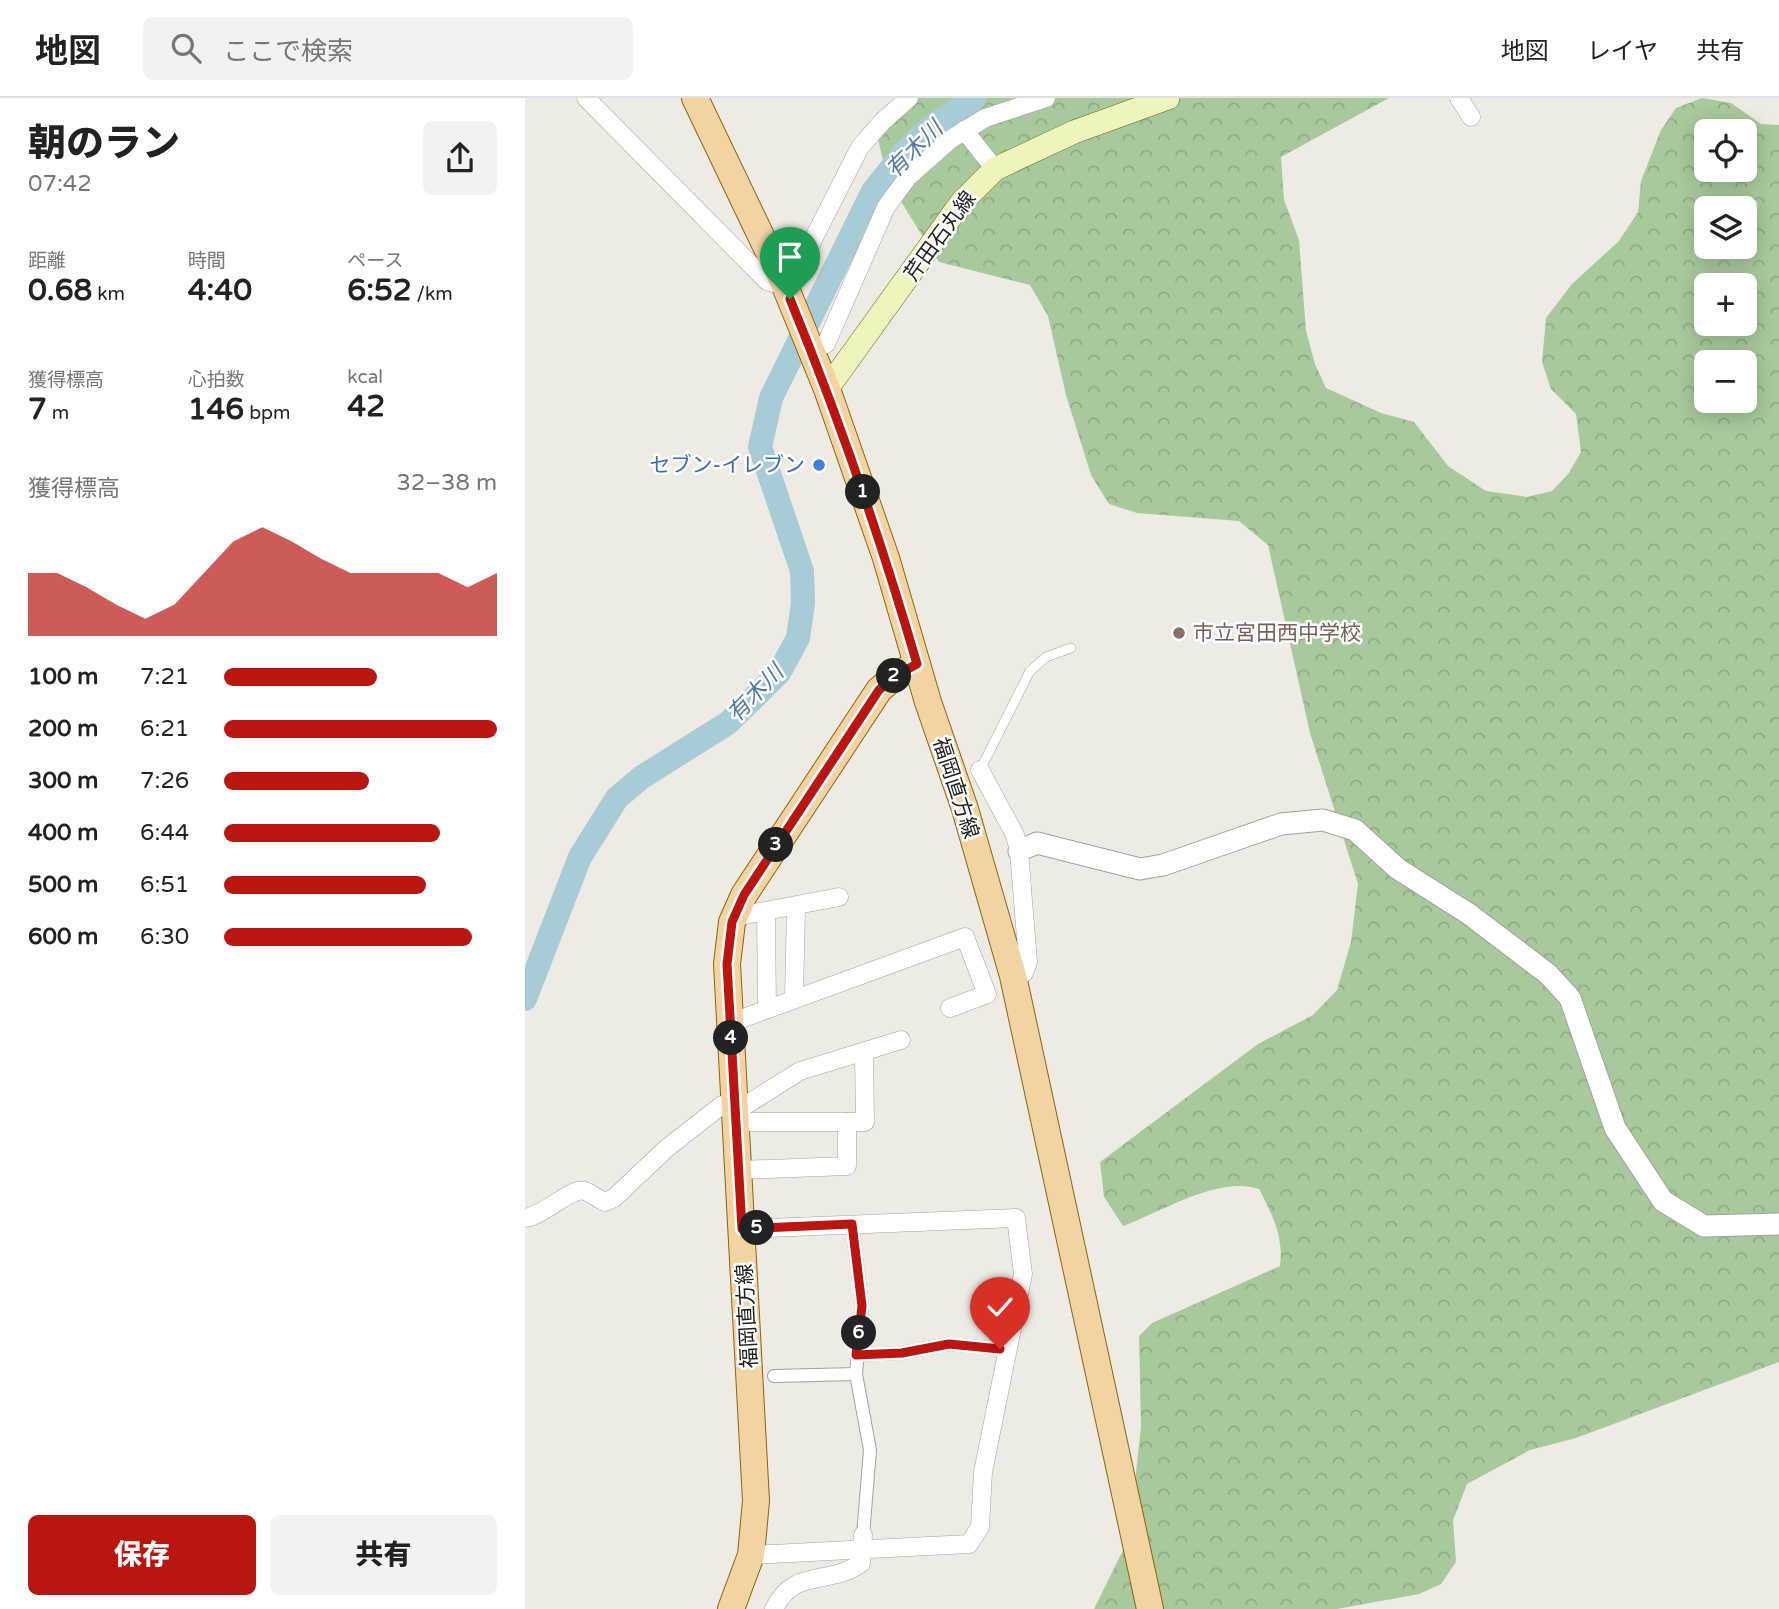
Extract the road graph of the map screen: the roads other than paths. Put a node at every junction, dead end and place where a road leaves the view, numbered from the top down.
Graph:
1 (586, 98) edge
2 (695, 98) edge
3 (909, 98) edge
4 (1046, 98) edge
5 (1168, 98) edge
6 (1459, 98) edge
7 (1471, 117) dead end
8 (964, 130) junction
9 (995, 169) junction
10 (787, 292) junction
11 (821, 353) junction
12 (827, 389) junction
13 (1071, 648) dead end
14 (917, 664) junction
15 (980, 769) joint
16 (1019, 851) junction
17 (839, 897) dead end
18 (796, 907) junction
19 (766, 912) junction
20 (734, 917) junction
21 (1013, 976) junction
22 (794, 999) junction
23 (950, 1008) dead end
24 (767, 1009) junction
25 (730, 1023) junction
26 (901, 1040) dead end
27 (864, 1052) junction
28 (735, 1113) junction
29 (847, 1122) junction
30 (739, 1170) junction
31 (525, 1219) edge
32 (852, 1224) junction
33 (1779, 1224) edge
34 (742, 1229) junction
35 (1005, 1350) junction
36 (856, 1355) junction
37 (856, 1374) junction
38 (774, 1376) dead end
39 (862, 1542) junction
40 (751, 1555) junction
41 (731, 1609) edge
42 (775, 1609) edge
43 (1150, 1609) edge

1 - 10 street
2 - 10 main road, 福岡直方線
3 - 10 street
4 - 8 street
5 - 9 main road, 芹田石丸線
6 - 7 street
8 - 9 street
8 - 11 street
9 - 12 main road, 芹田石丸線
10 - 11 main road, 福岡直方線
11 - 12 main road, 福岡直方線
12 - 14 main road, 福岡直方線
13 - 15 lane
14 - 20 main road, 福岡直方線
14 - 21 main road, 福岡直方線
15 - 16 street
16 - 21 street
16 - 33 street
17 - 18 street
18 - 19 street
18 - 22 street
19 - 20 street
19 - 24 street
20 - 25 main road, 福岡直方線
21 - 43 main road, 福岡直方線
22 - 23 street
22 - 24 street
24 - 25 street
25 - 28 main road, 福岡直方線
26 - 27 street
27 - 28 street
27 - 29 street
28 - 29 street
28 - 30 main road, 福岡直方線
28 - 31 street
29 - 30 street
30 - 34 main road, 福岡直方線
32 - 34 street
32 - 35 street
32 - 36 street
34 - 40 main road, 福岡直方線
35 - 36 street
35 - 39 street
36 - 37 street
37 - 38 street
37 - 39 street
39 - 40 street
39 - 42 street
40 - 41 main road, 福岡直方線

